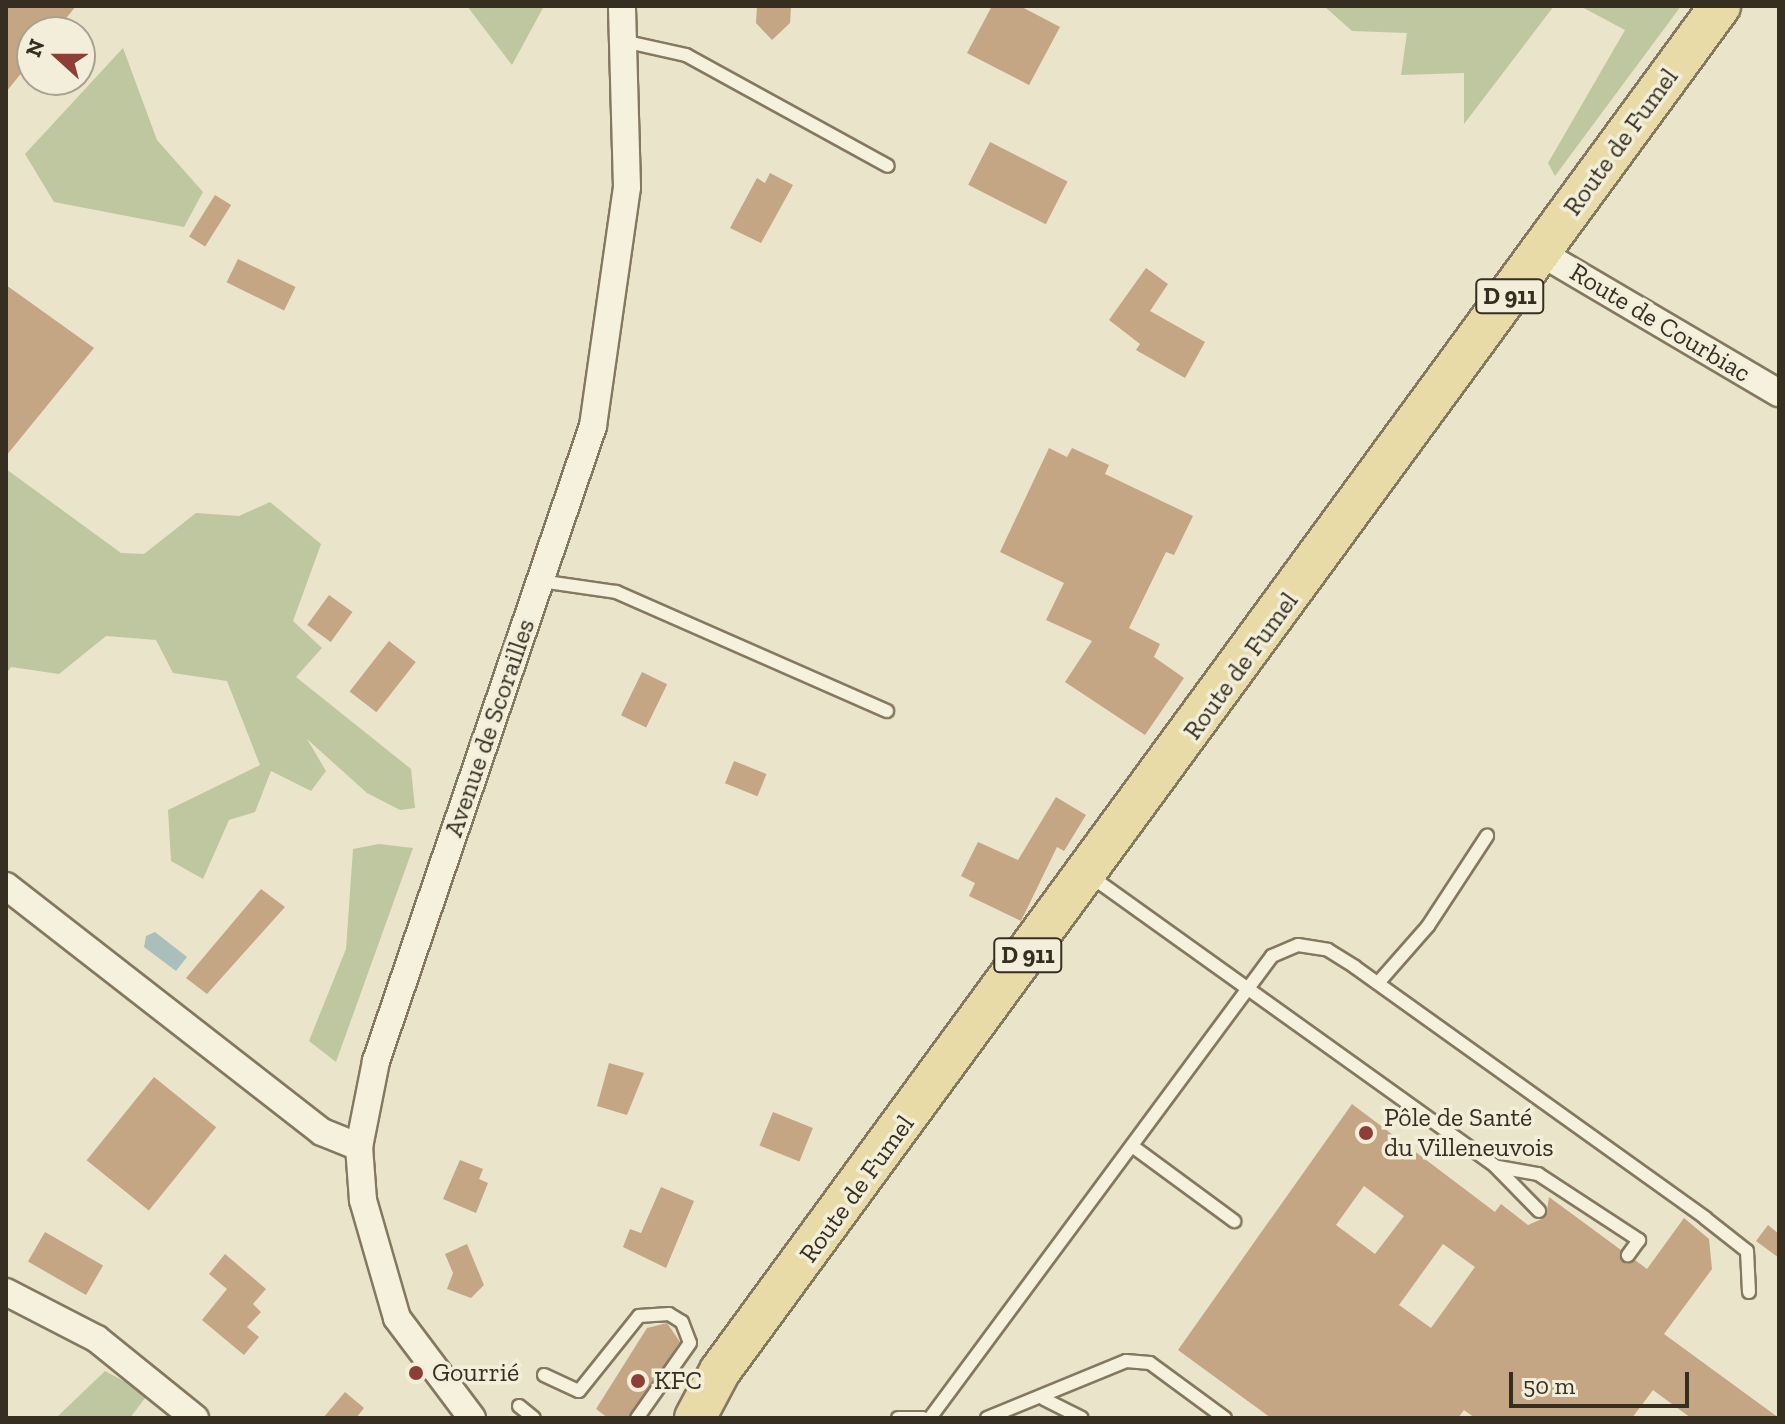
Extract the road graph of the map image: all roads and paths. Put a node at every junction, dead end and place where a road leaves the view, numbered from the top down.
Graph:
1 (622, 6) edge
2 (1720, 6) edge
3 (623, 41) junction
4 (888, 166) dead end
5 (1541, 253) junction
6 (1779, 393) edge
7 (540, 581) junction
8 (887, 711) dead end
9 (1487, 836) dead end
10 (1089, 875) junction
11 (6, 886) edge
12 (1378, 983) junction
13 (1248, 989) junction
14 (1132, 1146) junction
15 (359, 1147) junction
16 (1495, 1166) junction
17 (1539, 1211) dead end
18 (1234, 1221) dead end
19 (1628, 1255) dead end
20 (6, 1292) edge
21 (1749, 1292) dead end
22 (758, 1324) junction
23 (544, 1375) dead end
24 (1044, 1399) junction
25 (519, 1406) dead end
26 (463, 1415) edge
27 (195, 1418) edge
28 (534, 1418) edge
29 (637, 1418) edge
30 (695, 1418) edge
31 (723, 1418) edge
32 (898, 1418) edge
33 (923, 1418) edge
34 (930, 1418) edge
35 (987, 1418) edge
36 (1082, 1418) edge
37 (1225, 1418) edge

1 - 3 street, Avenue de Scorailles
2 - 5 main road, Route de Fumel / D 911
3 - 4 lane
3 - 7 street, Avenue de Scorailles
5 - 6 street, Route de Courbiac
5 - 10 main road, Route de Fumel / D 911
7 - 8 lane
7 - 15 street, Avenue de Scorailles
9 - 12 lane
10 - 13 lane
10 - 22 main road, Route de Fumel / D 911
11 - 15 street
12 - 13 lane
12 - 21 lane
13 - 14 lane
13 - 16 lane
14 - 18 lane
14 - 34 lane
15 - 26 street, Avenue de Scorailles
16 - 17 lane
16 - 19 lane
20 - 27 street
22 - 30 main road, Route de Fumel / D 911
22 - 31 main road, Route de Fumel / D 911
23 - 29 lane
24 - 35 lane
24 - 36 lane
24 - 37 lane
25 - 28 lane
32 - 33 lane

